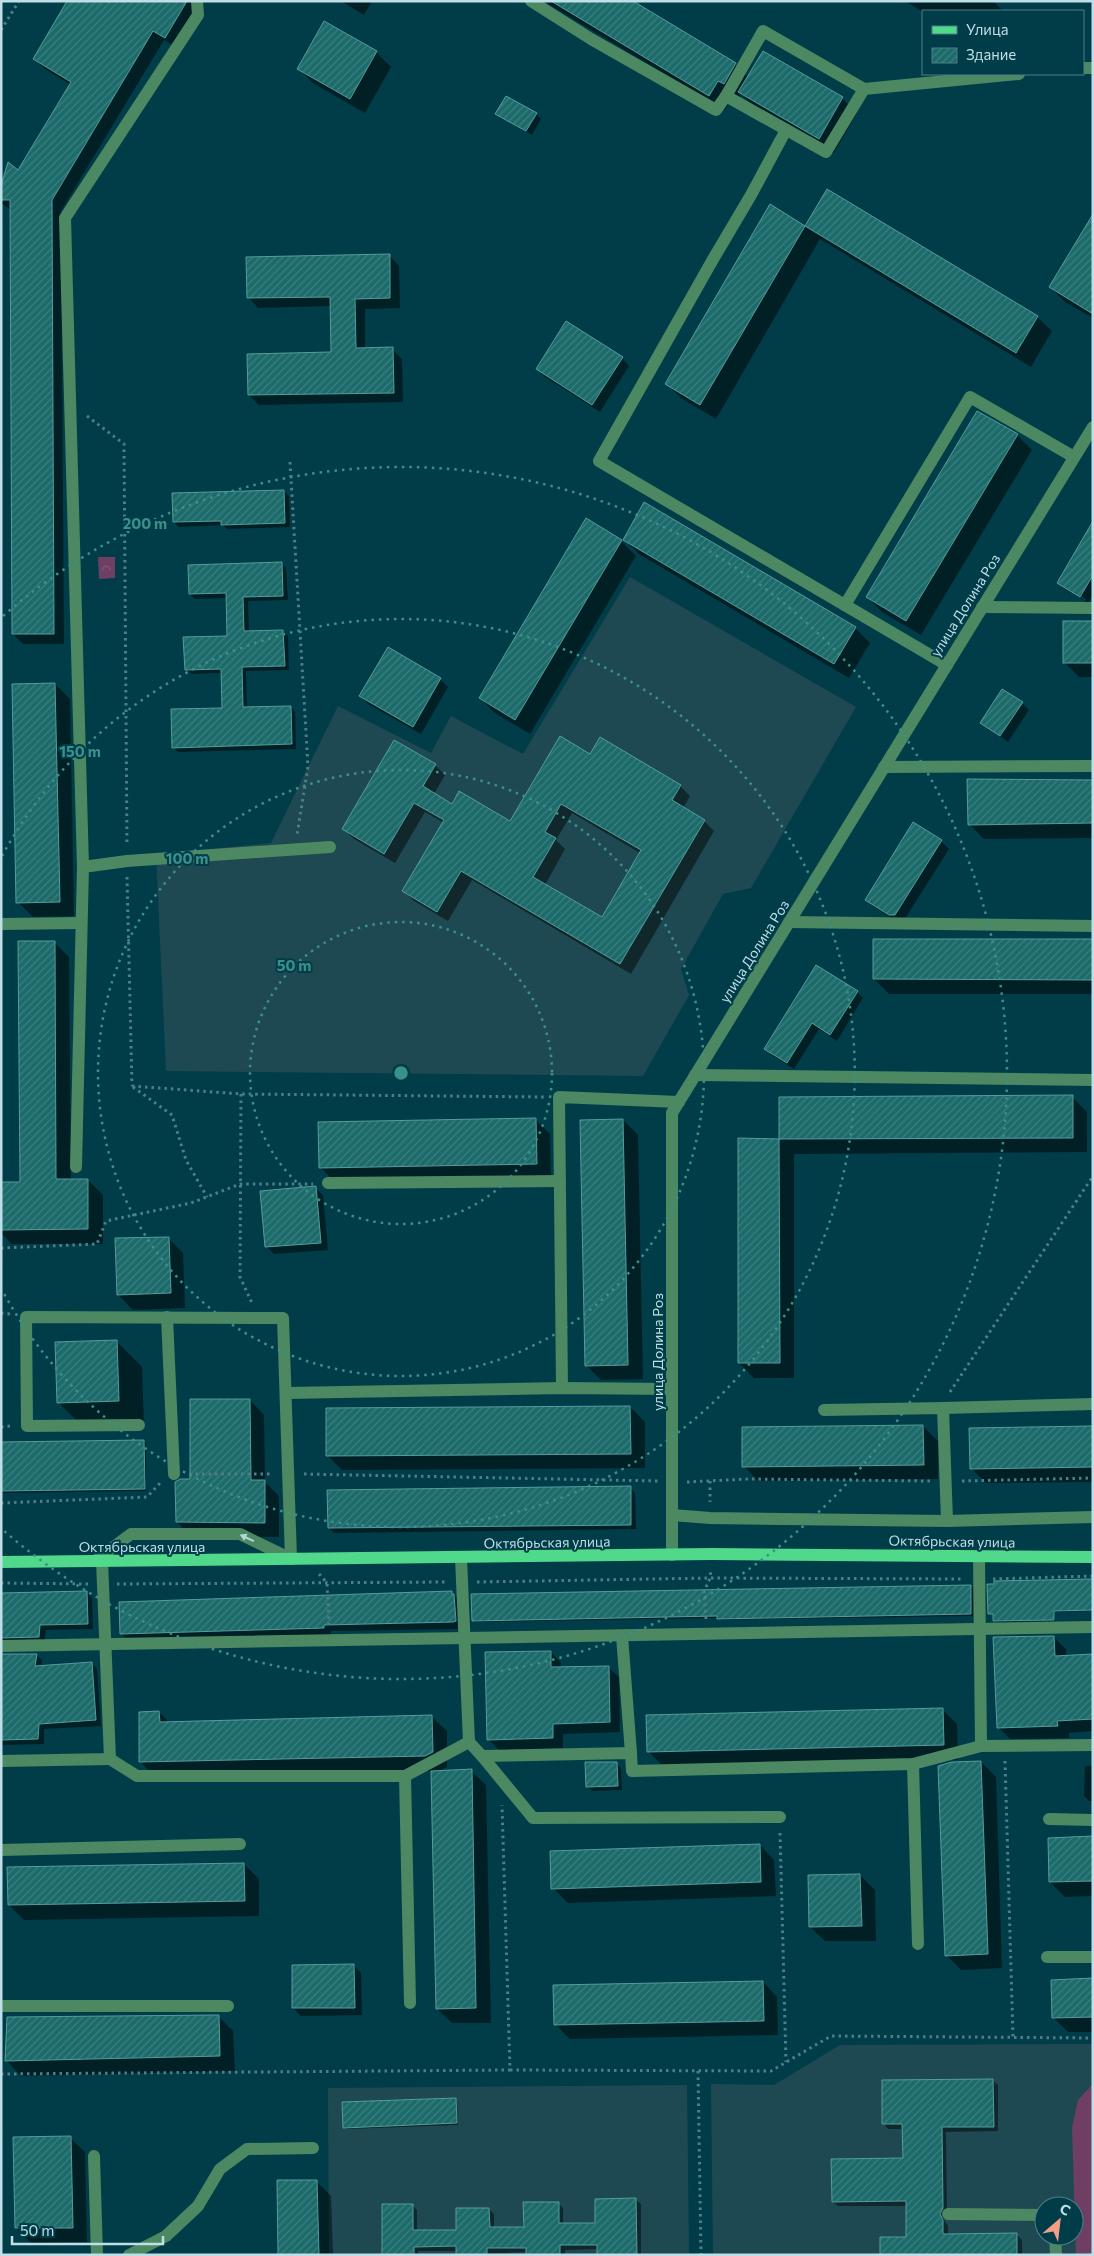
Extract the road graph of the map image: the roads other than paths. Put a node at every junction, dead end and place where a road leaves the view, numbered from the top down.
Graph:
1 (197, 1) edge
2 (531, 1) edge
3 (1009, 75) edge
4 (864, 89) junction
5 (726, 96) junction
6 (786, 130) junction
7 (1093, 427) edge
8 (1089, 439) edge
9 (1074, 457) junction
10 (844, 605) junction
11 (982, 607) junction
12 (1093, 608) edge
13 (946, 665) junction
14 (1093, 766) edge
15 (884, 767) junction
16 (330, 847) dead end
17 (82, 867) junction
18 (789, 922) junction
19 (81, 923) junction
20 (1, 924) edge
21 (1093, 926) edge
22 (695, 1075) junction
23 (1093, 1080) edge
24 (679, 1102) junction
25 (76, 1168) dead end
26 (560, 1181) junction
27 (328, 1184) road end
28 (167, 1317) junction
29 (562, 1388) junction
30 (672, 1389) junction
31 (286, 1393) junction
32 (1093, 1404) edge
33 (943, 1408) junction
34 (824, 1410) dead end
35 (139, 1425) dead end
36 (174, 1474) road end
37 (672, 1515) junction
38 (1093, 1517) edge
39 (947, 1521) junction
40 (672, 1556) junction
41 (979, 1556) junction
42 (1093, 1557) edge
43 (461, 1558) junction
44 (291, 1559) junction
45 (99, 1561) junction
46 (1, 1562) edge
47 (1093, 1627) edge
48 (980, 1629) junction
49 (622, 1636) junction
50 (465, 1639) junction
51 (1, 1646) edge
52 (106, 1646) junction
53 (469, 1742) junction
54 (1093, 1745) edge
55 (981, 1746) junction
56 (631, 1753) junction
57 (482, 1756) junction
58 (110, 1759) junction
59 (1, 1761) edge
60 (913, 1764) junction
61 (405, 1776) junction
62 (780, 1817) road end
63 (1049, 1819) dead end
64 (1093, 1820) edge
65 (240, 1844) dead end
66 (1, 1850) edge
67 (918, 1944) dead end
68 (1093, 1957) edge
69 (1048, 1958) dead end
70 (410, 2003) dead end
71 (1, 2006) edge
72 (228, 2006) dead end
73 (313, 2148) dead end
74 (94, 2156) dead end
75 (948, 2214) dead end
76 (1034, 2215) edge
77 (97, 2255) edge
78 (128, 2255) edge

1 - 17 street
2 - 5 street
3 - 4 street
4 - 5 street
4 - 6 street
5 - 6 street
6 - 10 street
7 - 8 street, улица Долина Роз
8 - 9 street, улица Долина Роз
9 - 10 street
9 - 11 street, улица Долина Роз
10 - 13 street
11 - 12 street
11 - 13 street, улица Долина Роз
13 - 15 street, улица Долина Роз
14 - 15 street
15 - 18 street, улица Долина Роз
16 - 17 street
17 - 19 street
18 - 21 street
18 - 22 street, улица Долина Роз
19 - 20 street
19 - 25 street
22 - 23 street
22 - 24 street, улица Долина Роз
24 - 26 street
24 - 30 street, улица Долина Роз
26 - 27 street
26 - 29 street
28 - 31 street
28 - 35 street
28 - 36 street
29 - 30 street
29 - 31 street
30 - 37 street, улица Долина Роз
31 - 44 street
32 - 33 street
33 - 34 street
33 - 39 street
37 - 39 street
37 - 40 street, улица Долина Роз
38 - 39 street
40 - 41 main road, Октябрьская улица
40 - 43 main road, Октябрьская улица
41 - 42 main road, Октябрьская улица
41 - 48 street
43 - 44 main road, Октябрьская улица
43 - 50 street
44 - 45 main road, Октябрьская улица
44 -> 45 street
45 - 46 main road, Октябрьская улица
45 - 52 street
47 - 48 street
48 - 49 street
48 - 55 street
49 - 50 street
49 - 56 street
50 - 52 street
50 - 53 street
51 - 52 street
52 - 58 street
53 - 57 street
53 - 61 street
54 - 55 street
55 - 60 street
56 - 57 street
56 - 60 street
57 - 62 street
58 - 59 street
58 - 61 street
60 - 67 street
61 - 70 street
63 - 64 street
65 - 66 street
68 - 69 street
71 - 72 street
73 - 78 street
74 - 77 street
75 - 76 street

